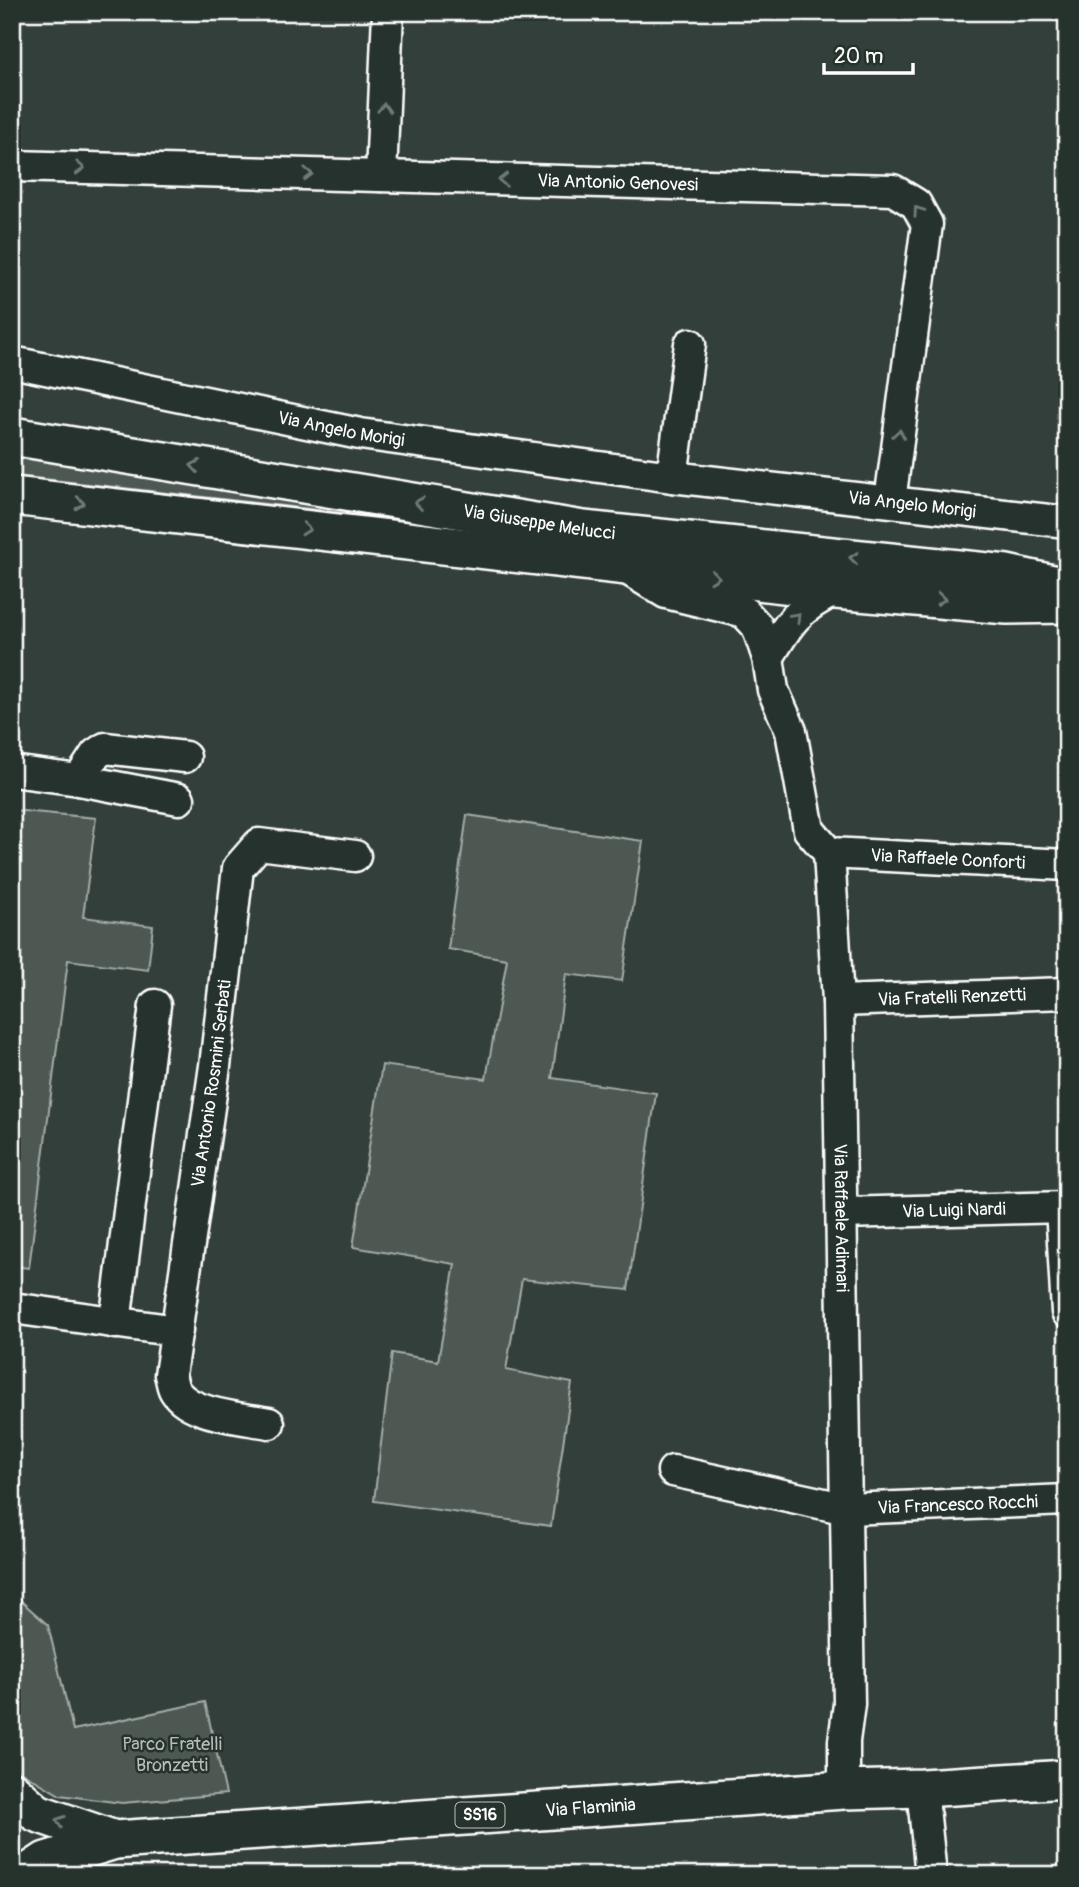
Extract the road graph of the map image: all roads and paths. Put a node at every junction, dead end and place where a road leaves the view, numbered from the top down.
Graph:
1 (388, 12) edge
2 (12, 166) edge
3 (381, 176) junction
4 (690, 344) dead end
5 (12, 362) edge
6 (12, 436) edge
7 (672, 477) junction
8 (12, 495) edge
9 (890, 501) junction
10 (1067, 522) edge
11 (624, 566) junction
12 (1067, 587) edge
13 (836, 590) junction
14 (1067, 604) edge
15 (768, 658) junction
16 (185, 757) dead end
17 (12, 771) edge
18 (79, 780) junction
19 (179, 799) dead end
20 (830, 853) junction
21 (355, 856) dead end
22 (1067, 865) edge
23 (1067, 993) edge
24 (838, 1001) junction
25 (155, 1005) dead end
26 (1064, 1207) edge
27 (842, 1213) junction
28 (12, 1308) edge
29 (1067, 1312) edge
30 (114, 1323) junction
31 (177, 1331) junction
32 (269, 1423) dead end
33 (673, 1471) dead end
34 (1067, 1500) edge
35 (847, 1509) junction
36 (1067, 1779) edge
37 (922, 1788) junction
38 (844, 1790) junction
39 (12, 1791) edge
40 (116, 1839) junction
41 (24, 1875) edge
42 (931, 1875) edge

3 -> 1 street
2 -> 3 street, Via Antonio Genovesi
9 -> 3 street, Via Antonio Genovesi
4 - 7 street
5 - 7 street, Via Angelo Morigi
12 -> 6 main road, Via Giuseppe Melucci
7 - 9 street, Via Angelo Morigi
8 -> 11 main road, Via Giuseppe Melucci
9 - 10 street, Via Angelo Morigi
11 -> 13 main road, Via Giuseppe Melucci
11 - 15 street
13 -> 14 main road, Via Giuseppe Melucci
15 -> 13 street
15 - 20 street
16 - 18 street
17 - 18 street
18 - 19 street
20 - 22 street, Via Raffaele Conforti
20 - 24 street, Via Raffaele Adimari
21 - 31 street, Via Antonio Rosmini Serbati
23 - 24 street, Via Fratelli Renzetti
24 - 27 street, Via Raffaele Adimari
25 - 30 street
26 - 27 street, Via Luigi Nardi
26 - 29 street
27 - 35 street, Via Raffaele Adimari
28 - 30 street
30 - 31 street
31 - 32 street, Via Antonio Rosmini Serbati
33 - 35 street, Via Francesco Rocchi
34 - 35 street, Via Francesco Rocchi
35 - 38 street, Via Raffaele Adimari
36 - 37 main road, Via Flaminia / SS16
37 - 38 main road, Via Flaminia / SS16
37 - 42 street
38 - 40 main road, Via Flaminia / SS16
40 -> 39 main road, Via Flaminia / SS16
40 - 41 main road, Via Flaminia / SS16

